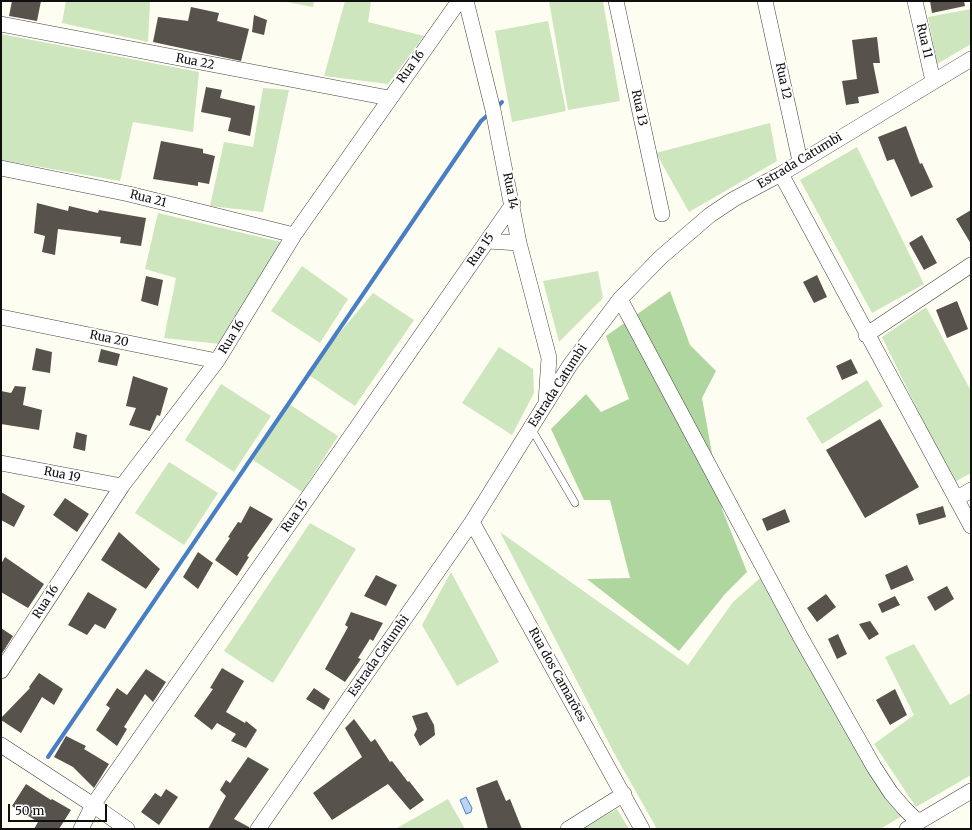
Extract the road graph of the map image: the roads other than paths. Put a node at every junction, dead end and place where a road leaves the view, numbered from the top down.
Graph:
1 (459, 1) edge
2 (466, 1) edge
3 (616, 1) edge
4 (765, 1) edge
5 (915, 1) edge
6 (1, 24) edge
7 (971, 58) edge
8 (933, 81) junction
9 (389, 98) junction
10 (800, 161) junction
11 (1, 168) edge
12 (781, 174) junction
13 (513, 204) junction
14 (662, 214) dead end
15 (294, 235) junction
16 (488, 241) junction
17 (519, 243) junction
18 (971, 265) edge
19 (620, 299) junction
20 (1, 317) edge
21 (866, 334) junction
22 (549, 358) junction
23 (217, 361) junction
24 (570, 365) junction
25 (546, 405) junction
26 (531, 428) junction
27 (1, 463) edge
28 (122, 486) junction
29 (971, 490) edge
30 (956, 500) junction
31 (575, 503) dead end
32 (472, 522) junction
33 (971, 526) edge
34 (1, 671) edge
35 (1, 745) edge
36 (971, 791) edge
37 (624, 794) junction
38 (93, 804) junction
39 (914, 825) edge
40 (80, 829) edge
41 (127, 829) edge
42 (258, 829) edge
43 (568, 829) edge
44 (642, 829) edge

1 - 9 street, Rua 16
2 - 13 street, Rua 14
3 - 14 street, Rua 13
4 - 10 street, Rua 12
5 - 8 street, Rua 11
6 - 9 street, Rua 22
7 - 8 street, Estrada Catumbi
8 - 10 street, Estrada Catumbi
9 - 15 street, Rua 16
10 - 12 street, Estrada Catumbi
11 - 15 street, Rua 21
12 - 19 street, Estrada Catumbi
12 - 21 street
13 - 16 street, Rua 15
13 - 17 street, Rua 14
15 - 23 street, Rua 16
16 - 17 street
16 - 38 street, Rua 15
17 - 22 street, Rua 14
18 - 21 street
19 - 24 street, Estrada Catumbi
19 - 39 street
20 - 23 street, Rua 20
21 - 30 street
22 - 24 street
22 - 25 street, Rua 14
23 - 28 street, Rua 16
24 - 25 street, Estrada Catumbi
25 - 26 street, Estrada Catumbi
26 - 31 lane
26 - 32 street, Estrada Catumbi
27 - 28 street, Rua 19
28 - 34 street, Rua 16
29 - 30 street
30 - 33 street
32 - 37 street, Rua dos Camarões
32 - 42 street, Estrada Catumbi
35 - 38 street
36 - 39 street
37 - 43 street
37 - 44 street, Rua dos Camarões
38 - 40 street, Rua 15
38 - 41 street

